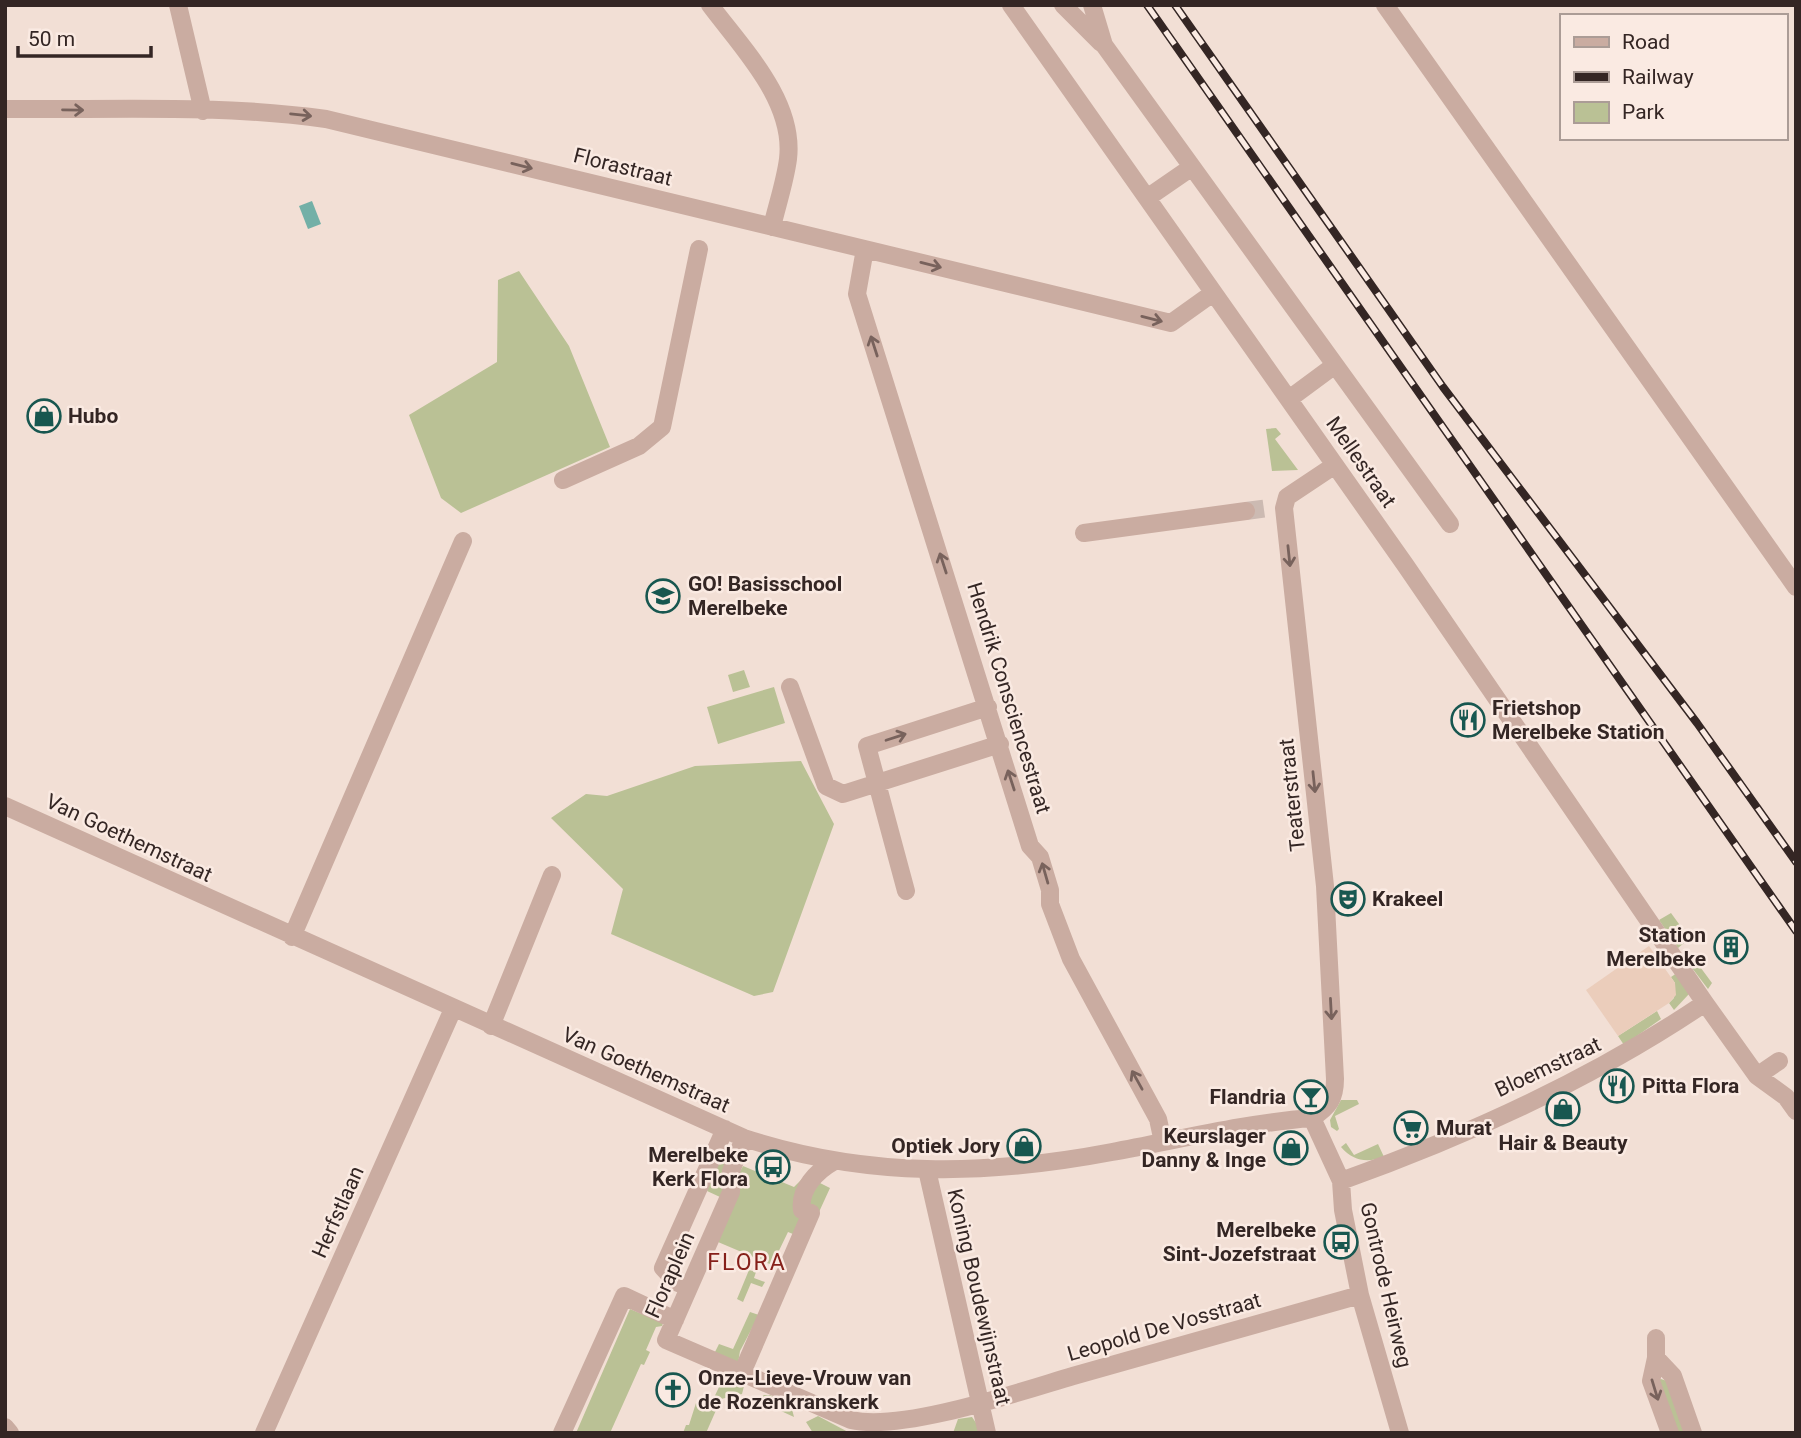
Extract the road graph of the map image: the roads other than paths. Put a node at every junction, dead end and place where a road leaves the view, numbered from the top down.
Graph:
1 (178, 5) edge
2 (710, 5) edge
3 (1011, 5) edge
4 (1063, 5) edge
5 (1092, 5) edge
6 (1385, 5) edge
7 (1104, 45) junction
8 (5, 109) edge
9 (203, 111) junction
10 (1192, 167) junction
11 (1147, 198) junction
12 (772, 227) junction
13 (699, 249) dead end
14 (865, 249) junction
15 (1213, 293) junction
16 (1335, 365) junction
17 (1289, 399) junction
18 (1335, 465) junction
19 (563, 480) dead end
20 (1246, 511) tunnel mouth
21 (1450, 524) dead end
22 (1084, 533) dead end
23 (463, 541) dead end
24 (1796, 587) edge
25 (789, 687) dead end
26 (988, 707) junction
27 (1000, 744) junction
28 (878, 782) junction
29 (5, 806) edge
30 (552, 875) dead end
31 (906, 891) dead end
32 (292, 937) junction
33 (1705, 1003) junction
34 (453, 1009) junction
35 (491, 1026) junction
36 (1779, 1060) dead end
37 (1757, 1076) junction
38 (1791, 1104) edge
39 (1312, 1118) junction
40 (725, 1129) junction
41 (744, 1138) junction
42 (1163, 1142) junction
43 (833, 1162) junction
44 (927, 1170) junction
45 (1342, 1181) junction
46 (689, 1287) junction
47 (1360, 1295) junction
48 (675, 1320) junction
49 (1657, 1338) dead end
50 (1657, 1358) junction
51 (748, 1375) junction
52 (980, 1403) junction
53 (5, 1427) edge
54 (10, 1433) edge
55 (264, 1433) edge
56 (562, 1433) edge
57 (986, 1433) edge
58 (1400, 1433) edge
59 (1670, 1433) edge
60 (1693, 1433) edge

1 - 9 street
2 - 12 street
3 - 11 street, Mellestraat
4 - 7 street
5 - 7 street
6 - 24 street
7 - 10 street
8 -> 9 street, Florastraat
9 -> 12 street, Florastraat
10 - 11 street
10 - 16 street
11 - 15 street, Mellestraat
12 - 14 street, Florastraat
13 - 19 street
14 -> 15 street, Florastraat
26 -> 14 street, Hendrik Consciencestraat
15 - 17 street, Mellestraat
16 - 17 street
16 - 21 street
17 - 18 street, Mellestraat
18 - 33 street, Mellestraat
18 -> 39 street, Teaterstraat
20 - 22 street
23 - 32 street
25 - 28 street
26 - 27 street, Hendrik Consciencestraat
28 -> 26 street
27 - 28 street
42 -> 27 street, Hendrik Consciencestraat
28 - 31 street
29 - 32 street, Van Goethemstraat
30 - 35 street
32 - 34 street, Van Goethemstraat
33 - 37 street, Mellestraat
33 - 45 street, Bloemstraat
34 - 35 street, Van Goethemstraat
34 - 55 street, Herfstlaan
35 - 40 street, Van Goethemstraat
36 - 37 street
37 - 38 street, Mellestraat
39 - 42 street, Van Goethemstraat
39 - 45 street, Gontrode Heirweg
40 - 41 street, Van Goethemstraat
40 - 46 street
41 - 43 street, Van Goethemstraat
41 - 46 street, Floraplein
42 - 44 street, Van Goethemstraat
43 - 44 street, Van Goethemstraat
43 - 51 street
44 - 52 street, Koning Boudewijnstraat
45 - 47 street, Gontrode Heirweg
46 - 48 street, Floraplein
47 - 52 street, Leopold De Vosstraat
47 - 58 street, Gontrode Heirweg
48 - 51 street, Floraplein
48 - 56 street
49 - 50 street
50 -> 59 street
50 - 60 street
51 - 52 street, Leopold De Vosstraat
52 - 57 street, Koning Boudewijnstraat
53 - 54 street

